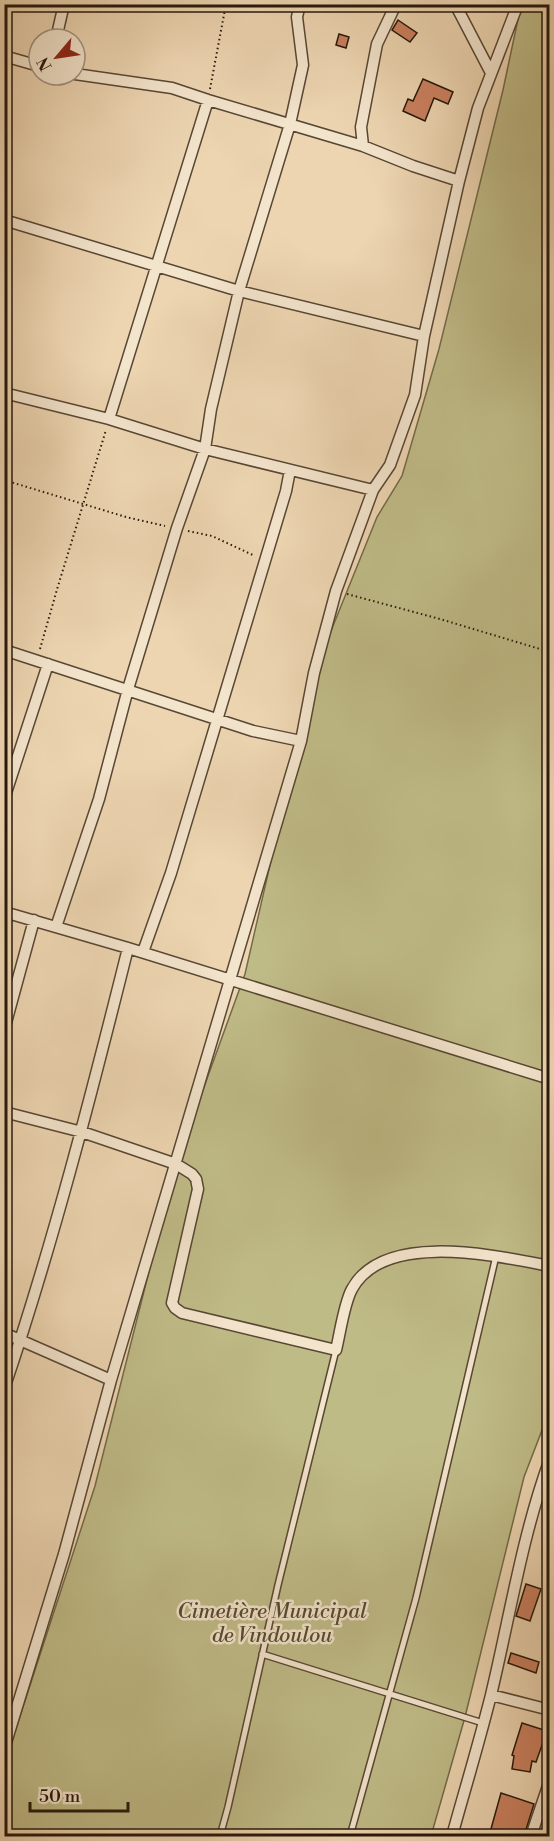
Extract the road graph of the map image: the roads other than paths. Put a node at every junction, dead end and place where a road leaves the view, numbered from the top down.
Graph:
1 (64, 4) edge
2 (300, 4) edge
3 (396, 4) edge
4 (455, 4) edge
5 (518, 4) edge
6 (59, 27) edge
7 (4, 56) edge
8 (27, 63) edge
9 (490, 73) junction
10 (87, 76) edge
11 (208, 100) junction
12 (290, 124) junction
13 (363, 146) junction
14 (459, 181) junction
15 (4, 220) edge
16 (156, 266) junction
17 (239, 291) junction
18 (424, 336) junction
19 (4, 393) edge
20 (109, 419) junction
21 (205, 449) junction
22 (290, 470) junction
23 (374, 490) junction
24 (4, 650) edge
25 (43, 662) junction
26 (128, 689) junction
27 (217, 718) junction
28 (301, 741) junction
29 (4, 799) edge
30 (4, 912) edge
31 (34, 920) junction
32 (56, 927) junction
33 (128, 948) junction
34 (143, 952) junction
35 (229, 980) junction
36 (4, 1030) edge
37 (549, 1079) edge
38 (4, 1112) edge
39 (82, 1132) junction
40 (176, 1164) junction
41 (496, 1256) junction
42 (549, 1266) edge
43 (4, 1333) edge
44 (21, 1339) junction
45 (336, 1350) junction
46 (111, 1380) junction
47 (4, 1389) edge
48 (549, 1460) edge
49 (545, 1489) edge
50 (262, 1654) junction
51 (390, 1693) junction
52 (491, 1695) junction
53 (549, 1710) edge
54 (483, 1723) junction
55 (4, 1749) edge
56 (549, 1780) edge
57 (220, 1836) edge
58 (350, 1836) edge
59 (452, 1836) edge
60 (531, 1836) edge

1 - 6 street
2 - 12 street
3 - 13 street
4 - 9 street
5 - 9 street
7 - 8 street
9 - 14 street
10 - 11 street
11 - 12 street
11 - 16 street
12 - 13 street
12 - 17 street
13 - 14 street
14 - 18 street
15 - 16 street
16 - 17 street
16 - 20 street
17 - 18 street
17 - 21 street
18 - 23 street
19 - 20 street
20 - 21 street
21 - 22 street
21 - 26 street
22 - 23 street
22 - 27 street
23 - 28 street
24 - 25 street
25 - 26 street
25 - 29 street
26 - 27 street
26 - 32 street
27 - 28 street
27 - 34 street
28 - 35 street
30 - 31 street
31 - 32 street
31 - 36 street
32 - 33 street
33 - 34 street
33 - 39 street
34 - 35 street
35 - 37 street
35 - 40 street
38 - 39 street
39 - 40 street
39 - 44 street
40 - 45 street
40 - 46 street
41 - 42 street
41 - 45 street
41 - 51 lane
43 - 44 street
44 - 46 street
44 - 47 street
45 - 50 lane
46 - 55 street
48 - 49 street
49 - 52 street
50 - 51 lane
50 - 57 lane
51 - 54 lane
51 - 58 lane
52 - 53 street
52 - 54 street
54 - 59 street
56 - 60 street

